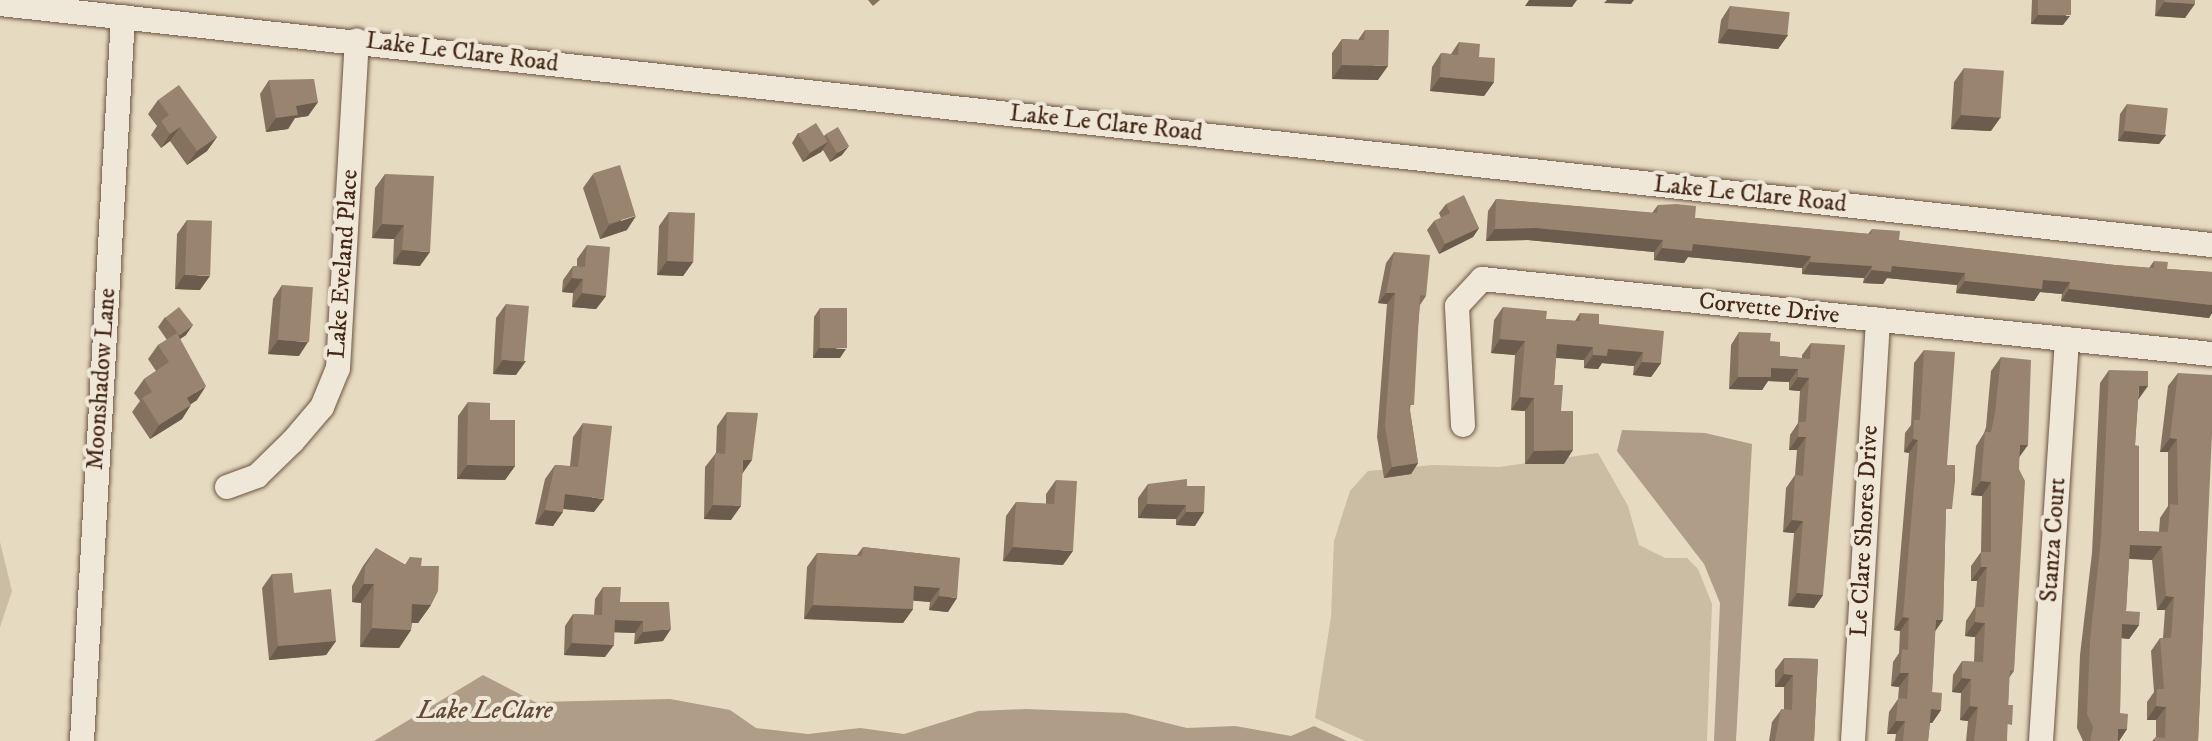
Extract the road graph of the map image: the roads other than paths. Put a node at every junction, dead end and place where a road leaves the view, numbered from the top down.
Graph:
1 (0, 4) edge
2 (123, 17) junction
3 (357, 41) junction
4 (2212, 245) edge
5 (1878, 320) junction
6 (2067, 339) junction
7 (2212, 354) edge
8 (1463, 425) dead end
9 (227, 487) dead end
10 (82, 741) edge
11 (1853, 741) edge
12 (2041, 741) edge

1 - 2 street, Lake Le Clare Road
2 - 3 street, Lake Le Clare Road
2 - 10 street, Moonshadow Lane
3 - 4 street, Lake Le Clare Road
3 - 9 street, Lake Eveland Place
5 - 6 street, Corvette Drive
5 - 8 street, Corvette Drive
5 - 11 street, Le Clare Shores Drive
6 - 7 street, Corvette Drive
6 - 12 street, Stanza Court

